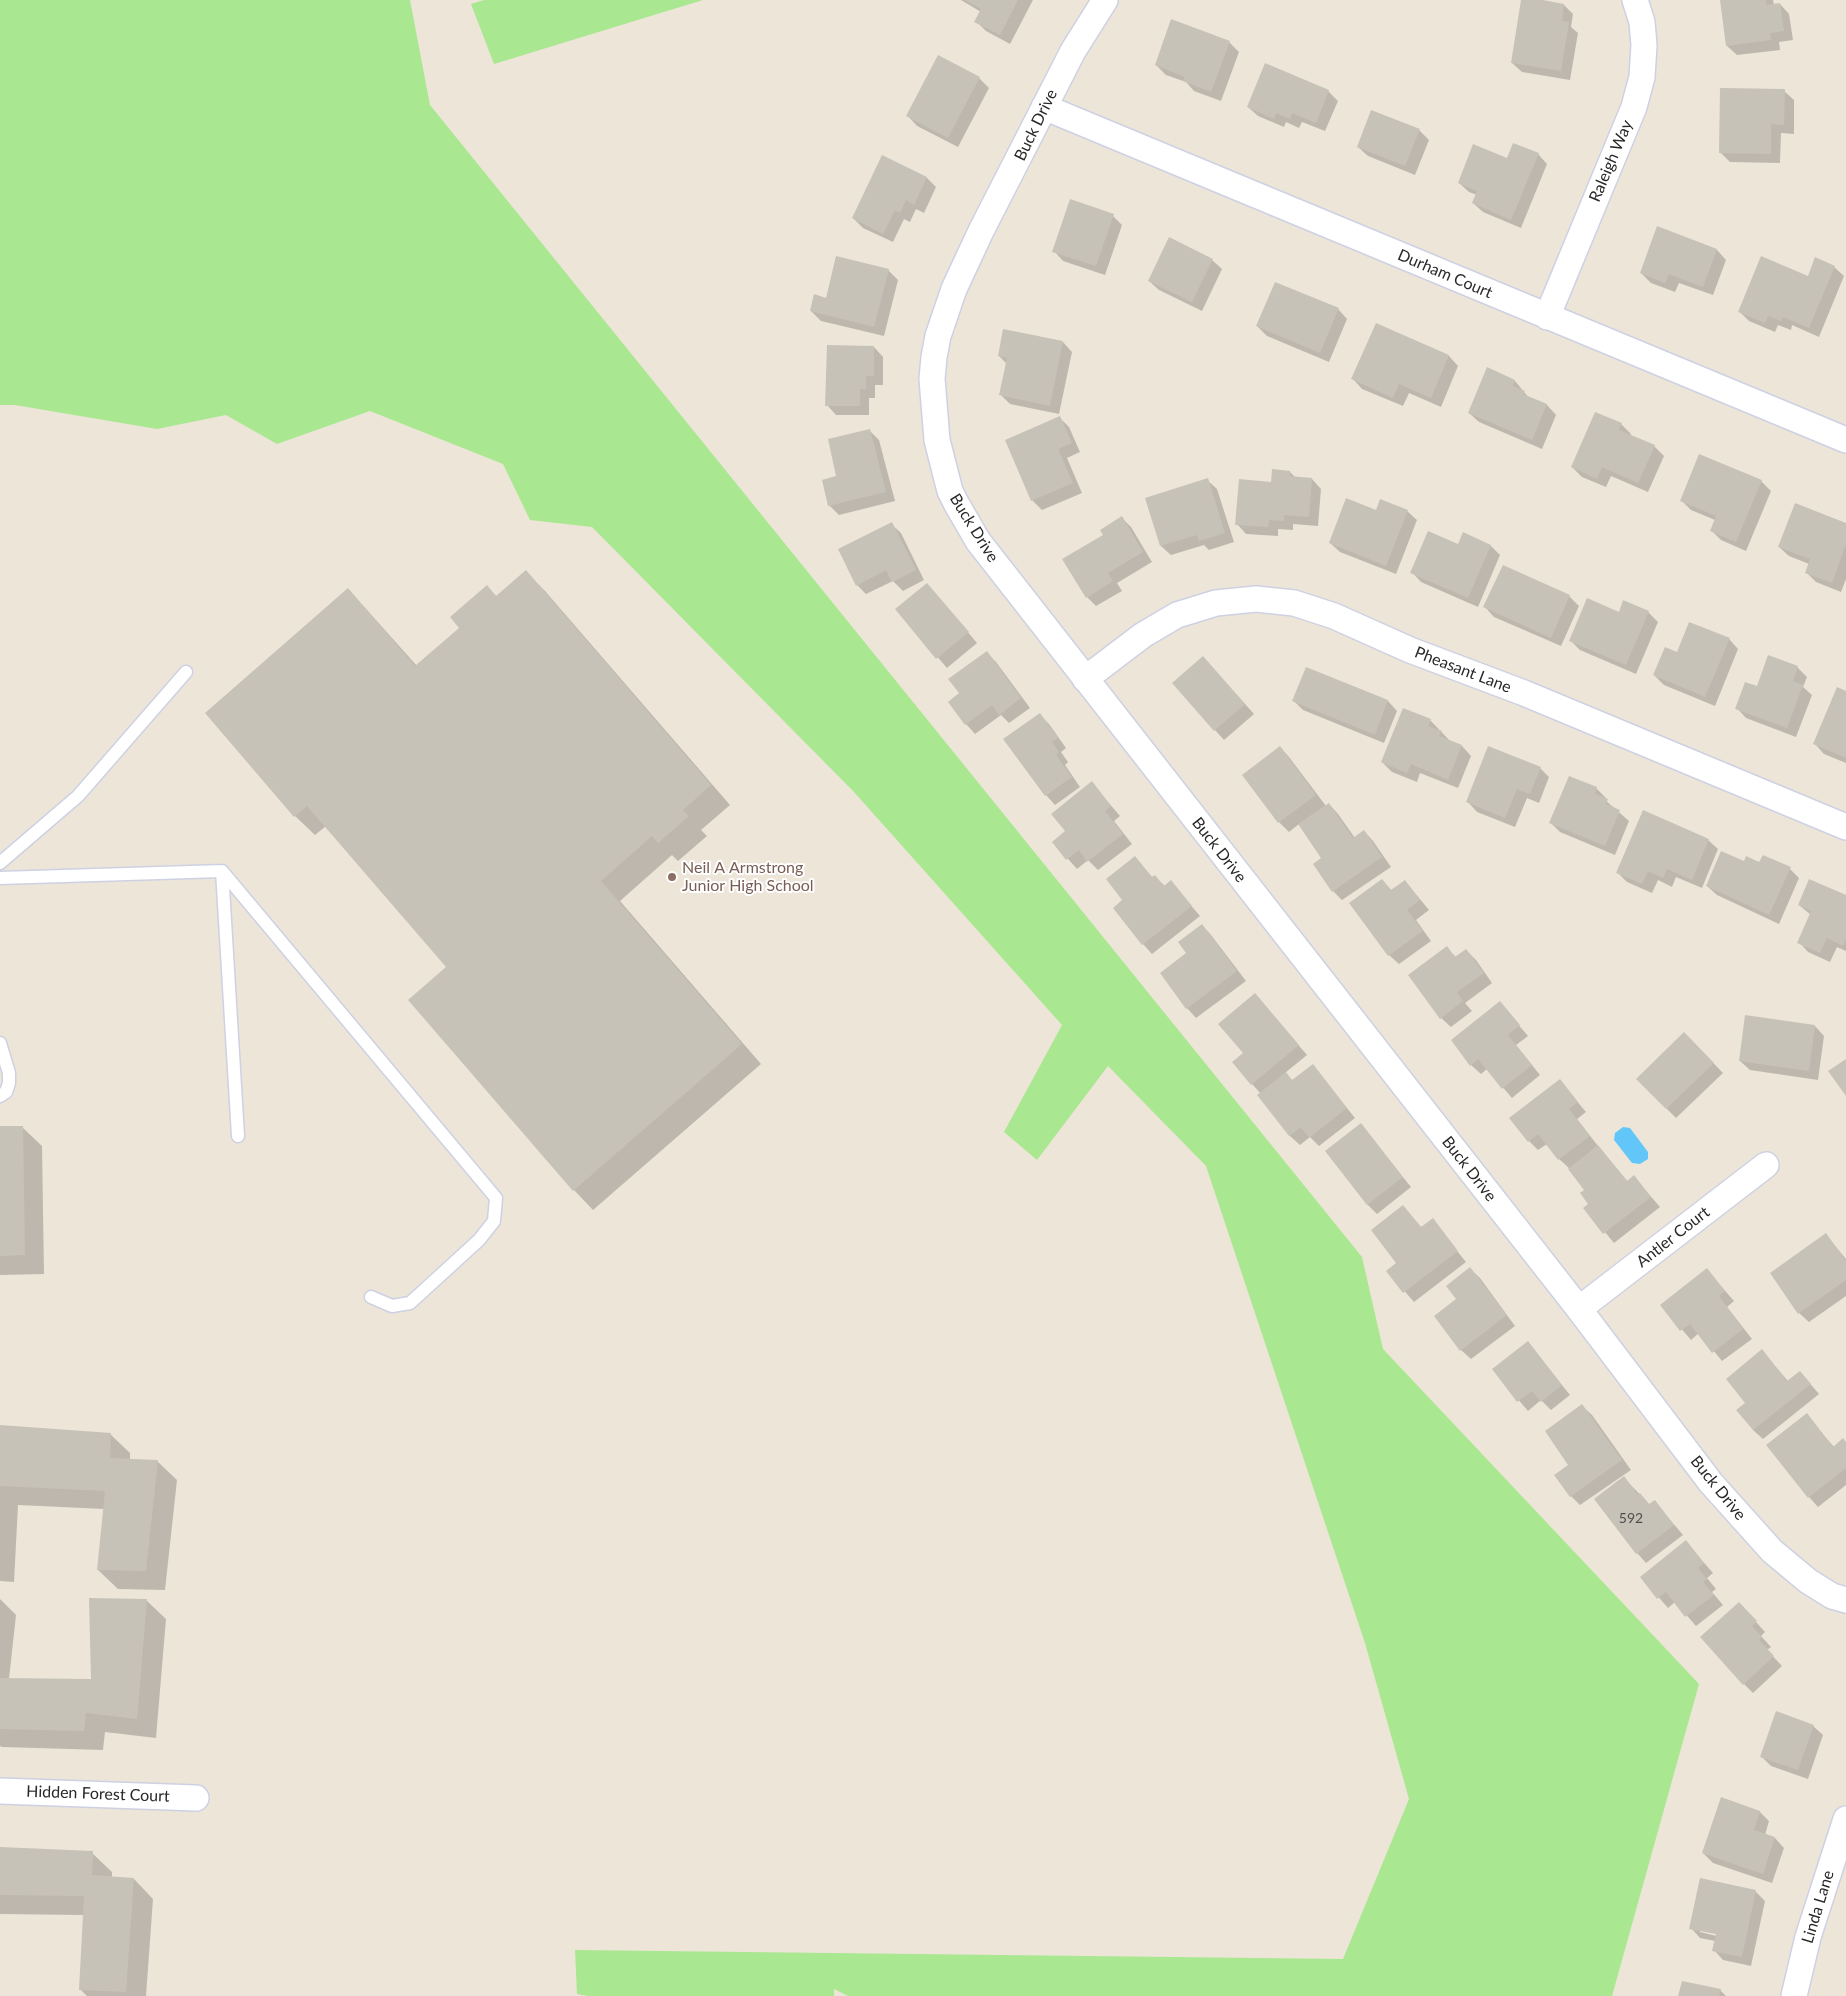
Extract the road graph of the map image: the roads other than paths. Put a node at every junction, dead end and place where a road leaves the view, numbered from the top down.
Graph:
1 (1105, 0) edge
2 (1635, 0) edge
3 (1044, 107) junction
4 (1547, 317) junction
5 (1846, 440) edge
6 (186, 672) dead end
7 (1085, 679) junction
8 (1846, 827) edge
9 (0, 863) edge
10 (222, 871) junction
11 (0, 878) edge
12 (0, 1043) edge
13 (0, 1096) edge
14 (238, 1136) dead end
15 (1766, 1165) dead end
16 (371, 1297) dead end
17 (1579, 1309) junction
18 (1846, 1600) edge
19 (0, 1790) edge
20 (196, 1798) dead end
21 (1846, 1819) edge
22 (1794, 1996) edge

1 - 3 street, Buck Drive
2 - 4 street, Raleigh Way
3 - 4 street, Durham Court
3 - 7 street, Buck Drive
4 - 5 street, Durham Court
6 - 9 lane
7 - 8 street, Pheasant Lane
7 - 17 street, Buck Drive
10 - 11 lane
10 - 14 lane
10 - 16 lane
12 - 13 lane
15 - 17 street, Antler Court
17 - 18 street, Buck Drive
19 - 20 street, Hidden Forest Court
21 - 22 street, Linda Lane

